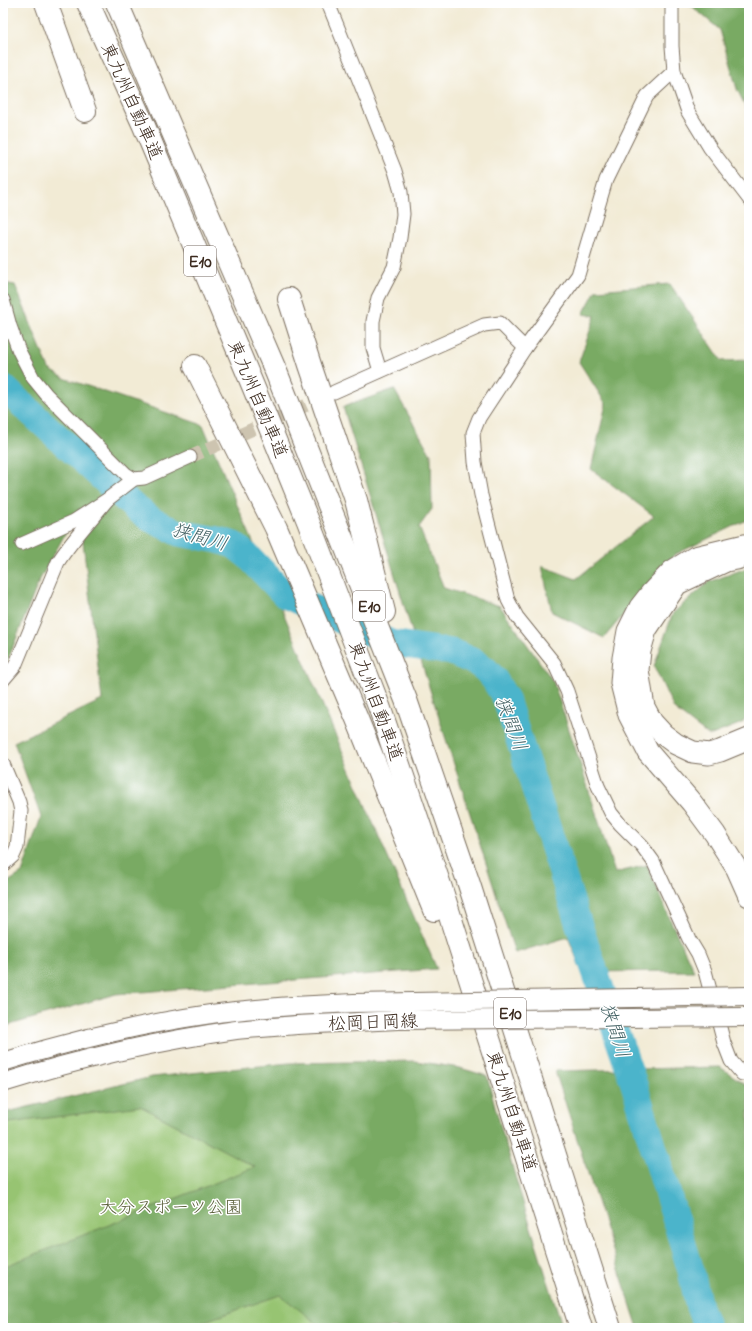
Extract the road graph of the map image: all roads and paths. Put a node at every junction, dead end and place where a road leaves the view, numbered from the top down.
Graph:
1 (46, 3) edge
2 (88, 3) edge
3 (117, 3) edge
4 (328, 3) edge
5 (672, 3) edge
6 (674, 71) junction
7 (85, 111) dead end
8 (749, 199) edge
9 (3, 300) edge
10 (289, 300) dead end
11 (525, 348) junction
12 (195, 366) dead end
13 (380, 371) junction
14 (334, 392) tunnel mouth
15 (190, 457) tunnel mouth
16 (134, 479) junction
17 (108, 500) junction
18 (22, 544) dead end
19 (749, 544) edge
20 (749, 556) edge
21 (3, 680) edge
22 (406, 700) junction
23 (749, 739) edge
24 (3, 764) edge
25 (3, 865) edge
26 (749, 896) edge
27 (749, 996) edge
28 (749, 1017) edge
29 (3, 1062) edge
30 (499, 1070) junction
31 (742, 1074) dead end
32 (3, 1083) edge
33 (581, 1328) edge
34 (610, 1328) edge

1 - 7 highway
2 - 30 highway, 東九州自動車道 / E10
3 - 22 highway, 東九州自動車道 / E10
4 - 13 street
5 - 6 street
6 - 8 street
6 - 11 street
9 - 16 street
10 - 22 highway
11 - 13 street
11 - 31 street
12 - 30 highway
13 - 14 street
15 - 16 street
16 - 17 street
17 - 18 street
17 - 21 street
19 - 26 highway
20 - 23 highway
22 - 34 highway, 東九州自動車道 / E10
24 - 25 street
27 - 29 main road, 松岡日岡線, bridge
28 - 32 main road, 松岡日岡線, bridge
30 - 33 highway, 東九州自動車道 / E10

